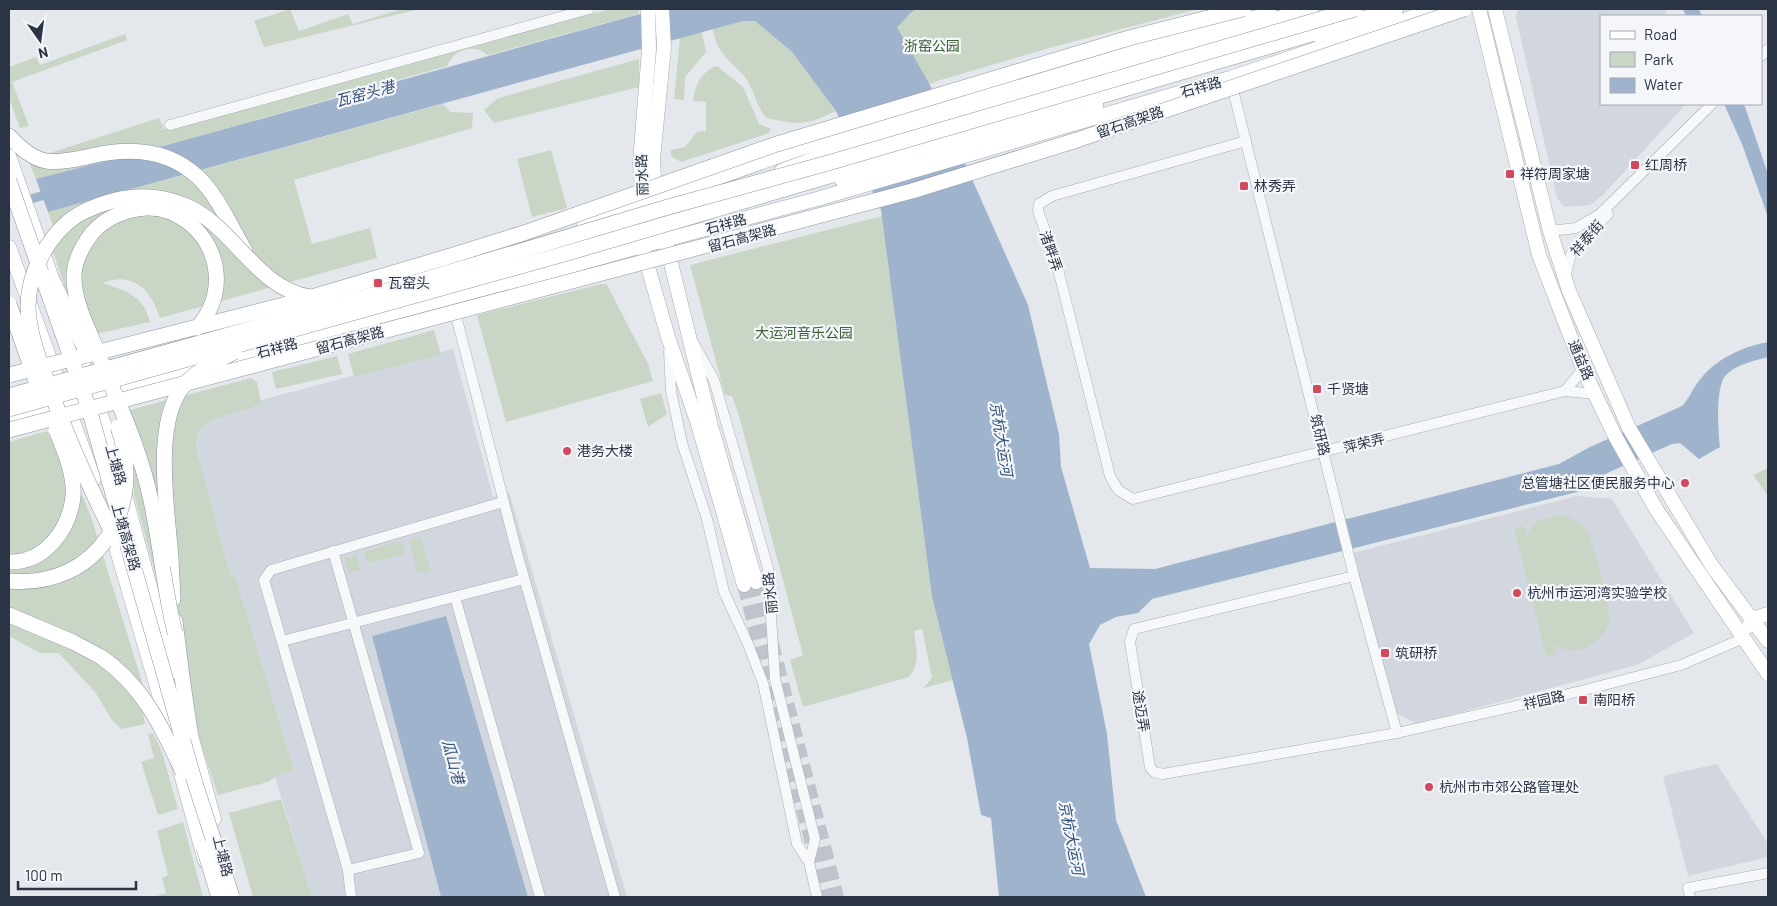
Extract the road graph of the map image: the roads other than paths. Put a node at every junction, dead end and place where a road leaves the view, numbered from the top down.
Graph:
1 (589, 9) edge
2 (648, 9) edge
3 (662, 9) edge
4 (1243, 9) edge
5 (1296, 9) edge
6 (1311, 9) edge
7 (1355, 9) edge
8 (1436, 9) edge
9 (1464, 9) edge
10 (1479, 9) edge
11 (1495, 9) edge
12 (1396, 15) edge
13 (1230, 78) junction
14 (1711, 105) edge
15 (170, 125) dead end
16 (9, 136) edge
17 (1246, 141) junction
18 (1515, 155) junction
19 (10, 168) edge
20 (1536, 176) junction
21 (745, 185) junction
22 (1617, 199) junction
23 (649, 200) junction
24 (733, 204) junction
25 (9, 211) edge
26 (1550, 231) junction
27 (32, 233) junction
28 (666, 240) junction
29 (642, 246) junction
30 (9, 247) edge
31 (248, 257) junction
32 (1566, 280) junction
33 (393, 289) junction
34 (452, 299) junction
35 (9, 304) edge
36 (688, 332) junction
37 (271, 335) junction
38 (668, 337) junction
39 (152, 357) junction
40 (1584, 369) junction
41 (84, 370) junction
42 (9, 376) edge
43 (56, 377) junction
44 (9, 389) edge
45 (1565, 391) junction
46 (1595, 394) junction
47 (93, 395) junction
48 (9, 396) edge
49 (66, 404) junction
50 (9, 409) edge
51 (9, 419) edge
52 (9, 430) edge
53 (1325, 452) junction
54 (1133, 499) joint
55 (504, 502) junction
56 (116, 540) junction
57 (333, 552) junction
58 (9, 562) edge
59 (1354, 576) junction
60 (524, 579) junction
61 (9, 581) edge
62 (455, 597) junction
63 (1768, 614) edge
64 (9, 615) edge
65 (1752, 619) junction
66 (354, 623) junction
67 (175, 634) junction
68 (1767, 636) edge
69 (1744, 638) junction
70 (282, 641) junction
71 (1768, 674) edge
72 (1397, 733) junction
73 (183, 772) junction
74 (195, 782) junction
75 (809, 862) junction
76 (348, 870) junction
77 (1768, 873) edge
78 (1689, 893) edge
79 (214, 897) edge
80 (219, 897) edge
81 (232, 897) edge
82 (351, 897) edge
83 (540, 897) edge
84 (616, 897) edge
85 (817, 897) edge

1 - 15 street
2 - 23 main road, 丽水路
3 - 23 main road, 丽水路
4 - 42 highway, bridge
5 - 23 main road, 石祥路
6 - 21 highway, bridge
7 - 21 highway, bridge
8 - 12 main road, 石祥路
9 - 52 highway, 留石高架路, bridge
10 - 18 main road, 通益路
11 - 20 main road, 通益路
12 - 13 main road, 石祥路
12 - 24 highway, 留石高架路
12 - 24 highway
13 - 17 street, 筑研路
13 - 28 main road, 石祥路
14 - 22 street, 祥泰街
16 - 31 highway, bridge
17 - 53 street, 筑研路
17 - 54 street, 渚畔弄
18 - 20 main road
18 - 40 main road, 通益路
19 - 27 highway, 上塘高架路, bridge
20 - 26 main road, 通益路
21 - 33 highway, bridge
22 - 26 street, 祥泰街
22 - 32 street, 祥泰街
23 - 28 main road, 丽水路
23 - 29 main road, 丽水路
23 - 41 main road, 石祥路
24 - 37 highway, 留石高架路, bridge
25 - 56 highway, 上塘高架路, bridge
26 - 32 main road, 通益路
27 - 41 main road, 上塘路
27 - 61 highway, bridge
27 - 74 highway, 上塘高架路, bridge
28 - 29 main road, 石祥路
28 - 36 main road, 丽水路
29 - 34 main road, 石祥路
29 - 38 main road, 丽水路
30 - 43 main road, 上塘路
31 - 33 highway, bridge
31 - 56 highway, bridge
32 - 65 main road, 通益路
33 - 39 highway, bridge
34 - 47 main road, 石祥路
34 - 55 street
35 - 58 highway, bridge
36 - 38 main road, 丽水路
36 - 75 street, 丽水路
37 - 50 highway, 留石高架路, bridge
37 - 67 highway, bridge
38 - 75 street, 丽水路
39 - 48 highway, bridge
39 - 67 highway, bridge
40 - 45 street
40 - 46 main road, 通益路
41 - 43 main road, 石祥路
41 - 47 main road, 上塘路
43 - 44 main road, 石祥路
43 - 49 main road, 上塘路
45 - 46 street, 萍荣弄
45 - 53 street, 萍荣弄
46 - 69 main road, 通益路
47 - 49 main road, 石祥路
47 - 81 main road, 上塘路
49 - 51 main road, 石祥路
49 - 79 main road, 上塘路
53 - 54 street, 萍荣弄
53 - 59 street, 筑研路
55 - 57 street
55 - 60 street
56 - 73 highway, 上塘高架路, bridge
57 - 66 street
57 - 70 street
59 - 72 street, 筑研路
59 - 72 street, 途迈弄
60 - 62 street
60 - 84 street
62 - 66 street
62 - 83 street
63 - 65 main road
64 - 73 highway, bridge
65 - 68 main road, 通益路
65 - 69 main road
66 - 70 street
66 - 76 street
67 - 74 highway, bridge
68 - 69 main road, 祥园路
69 - 71 main road, 通益路
69 - 72 street, 祥园路
70 - 76 street
73 - 80 highway, 上塘高架路, bridge
74 - 81 highway, 上塘高架路, bridge
75 - 85 street, 丽水路
76 - 82 street
77 - 78 street

